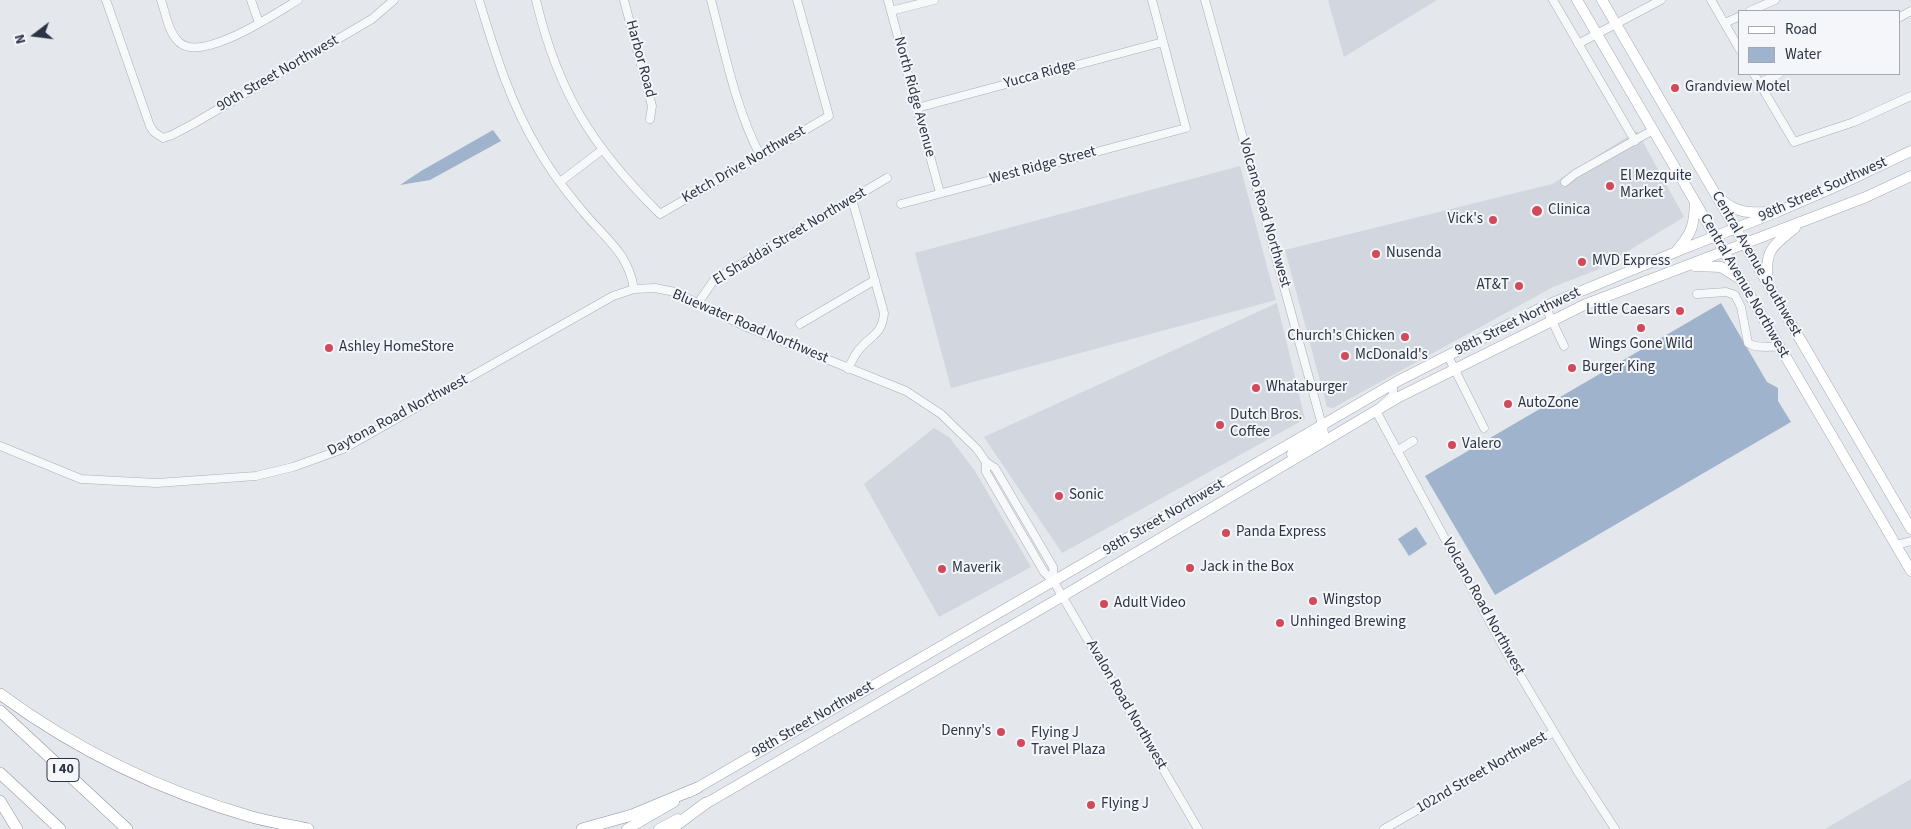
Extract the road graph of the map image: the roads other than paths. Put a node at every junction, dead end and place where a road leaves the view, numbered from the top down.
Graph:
1 (106, 0) edge
2 (161, 0) edge
3 (251, 0) edge
4 (298, 0) edge
5 (394, 0) edge
6 (480, 0) edge
7 (536, 0) edge
8 (624, 0) edge
9 (711, 0) edge
10 (797, 0) edge
11 (888, 0) edge
12 (934, 0) edge
13 (1152, 0) edge
14 (1205, 0) edge
15 (1553, 0) edge
16 (1577, 0) edge
17 (1602, 0) edge
18 (1661, 0) edge
19 (1710, 0) edge
20 (1773, 0) edge
21 (1752, 10) edge
22 (891, 12) junction
23 (1738, 17) edge
24 (259, 23) junction
25 (1724, 23) junction
26 (1616, 24) junction
27 (1597, 33) junction
28 (1163, 42) junction
29 (1578, 44) junction
30 (1738, 47) edge
31 (1755, 75) edge
32 (1777, 75) edge
33 (1759, 83) junction
34 (1911, 96) edge
35 (917, 108) junction
36 (650, 119) dead end
37 (1653, 130) junction
38 (1635, 141) junction
39 (602, 150) junction
40 (1911, 151) edge
41 (760, 155) junction
42 (1911, 176) edge
43 (887, 178) dead end
44 (560, 182) junction
45 (1564, 182) dead end
46 (940, 193) junction
47 (1717, 197) junction
48 (852, 199) junction
49 (1694, 201) junction
50 (901, 204) dead end
51 (1777, 212) junction
52 (1801, 222) junction
53 (1735, 229) junction
54 (1716, 237) junction
55 (1744, 244) junction
56 (1724, 252) junction
57 (1674, 253) junction
58 (1684, 267) junction
59 (875, 280) junction
60 (1741, 280) junction
61 (1769, 288) junction
62 (634, 289) junction
63 (1697, 294) dead end
64 (698, 303) junction
65 (1546, 306) junction
66 (1551, 320) junction
67 (800, 324) dead end
68 (1564, 346) dead end
69 (1780, 347) junction
70 (1448, 356) junction
71 (848, 369) junction
72 (1454, 369) junction
73 (1393, 384) junction
74 (1393, 395) junction
75 (1376, 411) junction
76 (1322, 426) junction
77 (1348, 427) junction
78 (1484, 428) dead end
79 (1413, 441) dead end
80 (0, 446) edge
81 (1397, 451) junction
82 (1281, 468) junction
83 (1911, 528) edge
84 (1911, 541) edge
85 (1896, 545) junction
86 (1911, 571) edge
87 (1054, 582) junction
88 (1063, 596) junction
89 (0, 694) edge
90 (0, 711) edge
91 (1554, 732) junction
92 (0, 773) edge
93 (697, 788) junction
94 (0, 800) edge
95 (706, 804) junction
96 (18, 829) edge
97 (60, 829) edge
98 (127, 829) edge
99 (308, 829) edge
100 (582, 829) edge
101 (627, 829) edge
102 (659, 829) edge
103 (671, 829) edge
104 (1198, 829) edge
105 (1384, 829) edge
106 (1615, 829) edge

1 - 5 street, 90th Street Northwest
2 - 24 street
3 - 24 street
4 - 24 street
6 - 44 street
7 - 39 street
8 - 36 street, Harbor Road
9 - 41 street
10 - 41 street, Ketch Drive Northwest
11 - 22 street, North Ridge Avenue
12 - 22 street
13 - 28 street
14 - 76 street, Volcano Road Northwest
15 - 29 street
16 - 27 main road, Central Avenue Northwest
17 - 26 main road, Central Avenue Southwest
18 - 26 street
19 - 25 street
20 - 21 street
22 - 35 street, North Ridge Avenue
23 - 25 street
25 - 30 street
26 - 27 street
26 - 47 main road, Central Avenue Southwest
27 - 29 street
27 - 37 main road, Central Avenue Northwest
28 - 35 street, Yucca Ridge
28 - 46 street, West Ridge Street
29 - 38 street
31 - 33 street
32 - 33 street
33 - 34 street
35 - 46 street, North Ridge Avenue
37 - 38 street
37 - 49 main road, Central Avenue Northwest
38 - 45 street
39 - 41 street, Ketch Drive Northwest
39 - 44 street
40 - 51 main road, 98th Street Southwest
42 - 52 main road, 98th Street Southwest
43 - 48 street, El Shaddai Street Northwest
44 - 62 street
46 - 50 street, West Ridge Street
47 - 51 main road
47 - 53 main road, Central Avenue Southwest
48 - 59 street
48 - 64 street, El Shaddai Street Northwest
49 - 54 main road, Central Avenue Northwest
49 - 57 main road
51 - 53 main road, 98th Street Southwest
52 - 55 main road, 98th Street Southwest
52 - 61 main road
53 - 54 main road, 98th Street Southwest
53 - 55 main road, Central Avenue Southwest
54 - 56 main road, Central Avenue Northwest
54 - 57 main road, 98th Street Northwest
55 - 56 main road, 98th Street Southwest
55 - 61 main road, Central Avenue Southwest
56 - 58 main road, 98th Street Northwest
56 - 60 main road, Central Avenue Northwest
57 - 65 main road, 98th Street Northwest
58 - 60 main road
58 - 66 main road, 98th Street Northwest
59 - 67 street
59 - 71 street
60 - 69 main road, Central Avenue Northwest
61 - 83 main road, Central Avenue Southwest
62 - 64 street, Bluewater Road Northwest
62 - 80 street, Daytona Road Northwest
63 - 69 street
64 - 71 street, Bluewater Road Northwest
65 - 66 street
65 - 70 main road, 98th Street Northwest
66 - 68 street
66 - 72 main road, 98th Street Northwest
69 - 85 main road, Central Avenue Northwest
70 - 72 street
70 - 73 main road, 98th Street Northwest
71 - 87 street, Bluewater Road Northwest
72 - 75 main road, 98th Street Northwest
72 - 78 street
73 - 74 street
73 - 76 main road, 98th Street Northwest
74 - 75 street
74 - 77 main road
75 - 77 main road, 98th Street Northwest
75 - 81 street, Volcano Road Northwest
76 - 82 main road
76 - 87 main road, 98th Street Northwest
77 - 82 main road, 98th Street Northwest
79 - 81 street
81 - 91 street, Volcano Road Northwest
82 - 88 main road, 98th Street Northwest
84 - 85 street
85 - 86 main road, Central Avenue Northwest
87 - 88 street, Avalon Road Northwest
87 - 93 main road, 98th Street Northwest
88 - 95 main road, 98th Street Northwest
88 - 104 street, Avalon Road Northwest
89 - 99 highway
90 - 98 highway, I 40
91 - 105 street, 102nd Street Northwest
91 - 106 street, Volcano Road Northwest
92 - 97 highway
93 - 100 highway
93 - 101 main road, 98th Street Northwest
94 - 96 highway
95 - 102 main road, 98th Street Northwest
95 - 103 highway

